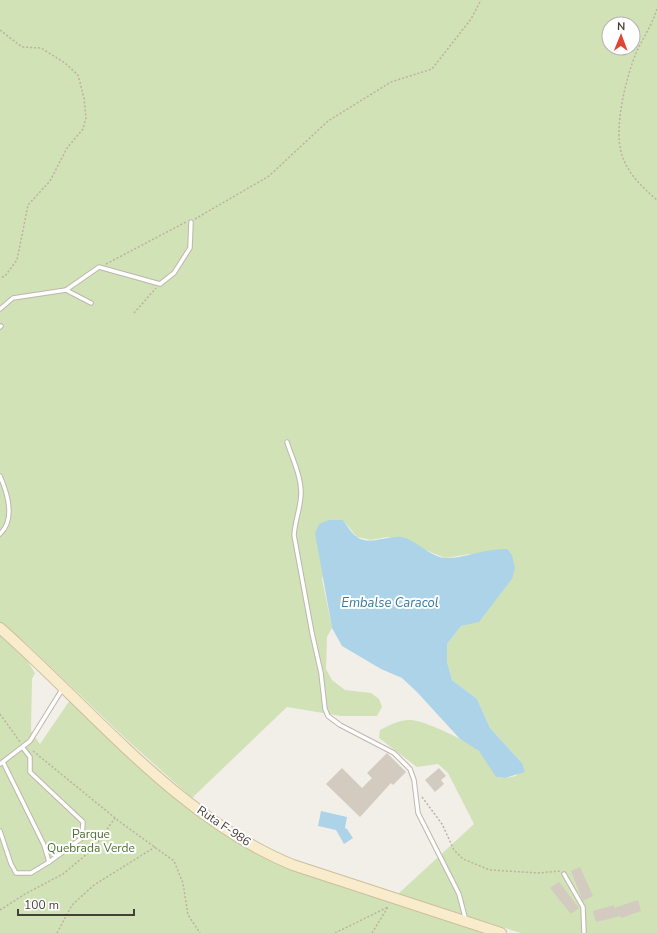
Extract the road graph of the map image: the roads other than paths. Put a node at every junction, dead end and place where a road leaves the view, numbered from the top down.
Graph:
1 (190, 222) road end
2 (66, 290) junction
3 (91, 303) dead end
4 (0, 309) edge
5 (287, 442) dead end
6 (0, 476) edge
7 (0, 534) edge
8 (0, 628) edge
9 (63, 687) junction
10 (25, 747) junction
11 (2, 763) edge
12 (0, 831) edge
13 (49, 862) junction
14 (564, 874) road end
15 (467, 922) junction
16 (501, 933) edge
17 (584, 933) edge

1 - 2 lane
2 - 3 lane
2 - 4 lane
5 - 15 lane
6 - 7 lane
8 - 9 main road, Ruta F-986
9 - 10 lane
9 - 15 main road, Ruta F-986
10 - 11 lane
10 - 13 lane
11 - 13 lane
12 - 13 lane
14 - 17 lane
15 - 16 main road, Ruta F-986

